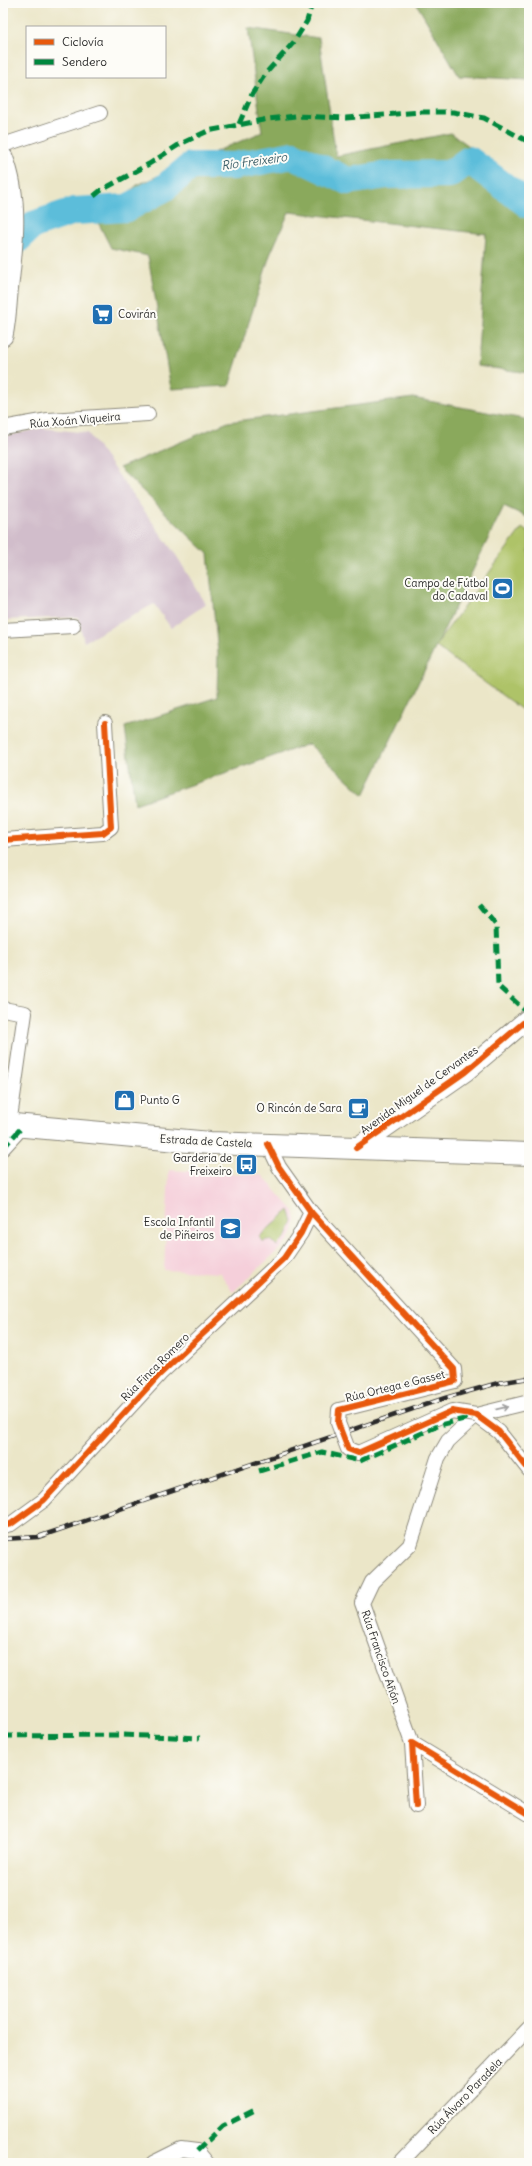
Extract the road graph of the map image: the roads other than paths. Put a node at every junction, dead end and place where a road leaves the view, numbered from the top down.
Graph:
1 (100, 113) dead end
2 (3, 145) edge
3 (3, 157) edge
4 (10, 219) edge
5 (3, 336) edge
6 (148, 414) dead end
7 (3, 428) edge
8 (73, 626) dead end
9 (3, 630) edge
10 (105, 723) dead end
11 (3, 840) edge
12 (3, 1009) edge
13 (529, 1018) edge
14 (12, 1125) edge
15 (268, 1144) junction
16 (3, 1148) edge
17 (356, 1148) junction
18 (529, 1154) edge
19 (310, 1212) junction
20 (529, 1402) edge
21 (476, 1416) junction
22 (529, 1470) edge
23 (3, 1526) edge
24 (412, 1743) junction
25 (416, 1806) dead end
26 (529, 1814) edge
27 (529, 2028) edge
28 (153, 2163) edge
29 (207, 2163) edge
30 (400, 2163) edge

1 - 2 street
3 - 4 street
4 - 5 street
6 - 7 street, Rúa Xoán Viqueira
8 - 9 street
10 - 11 street
12 - 14 street
13 - 17 street, Avenida Miguel de Cervantes
14 - 15 main road, Estrada de Castela
14 - 16 street
15 - 17 main road, Estrada de Castela
15 - 19 street, Rúa Ortega e Gasset
17 - 18 main road, Estrada de Castela
19 - 21 street, Rúa Ortega e Gasset, bridge
19 - 23 street, Rúa Finca Romero
21 -> 20 street
21 - 22 street, Rúa Ortega e Gasset
21 - 24 street, Rúa Francisco Añón
24 - 25 street, Rúa Francisco Añón
24 - 26 street
27 - 30 street, Rúa Álvaro Paradela
28 - 29 street

